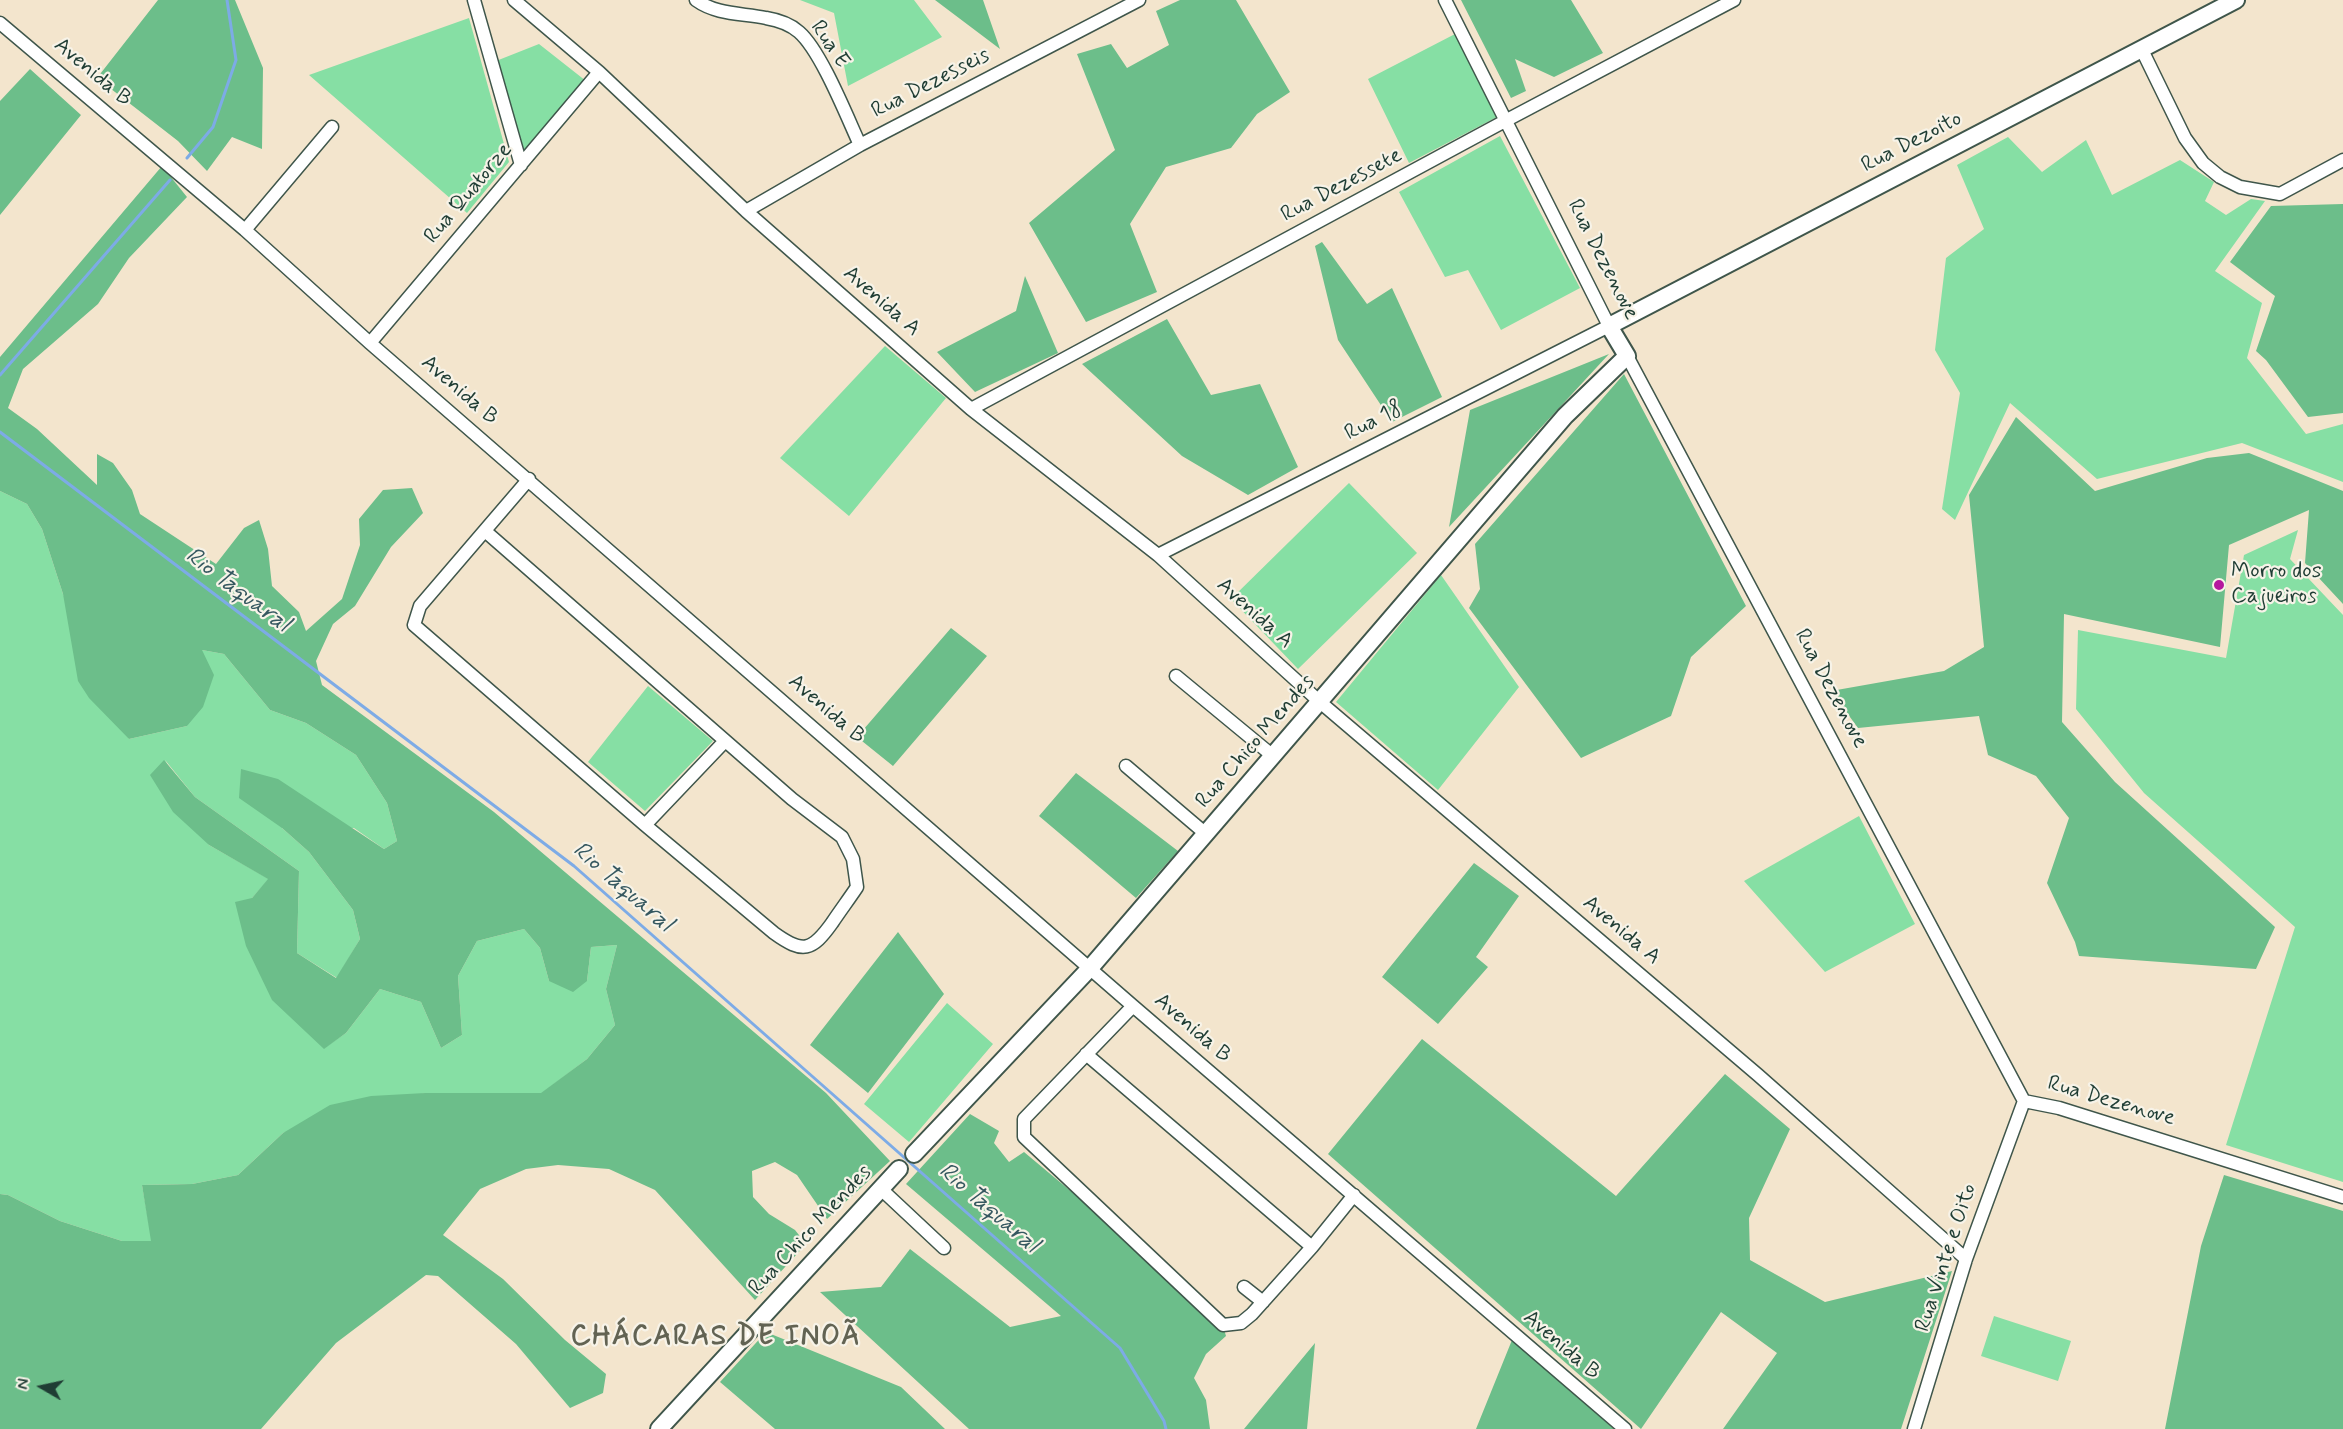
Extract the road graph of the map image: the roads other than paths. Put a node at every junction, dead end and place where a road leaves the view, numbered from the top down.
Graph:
1 (474, 0) edge
2 (514, 0) edge
3 (696, 0) edge
4 (1139, 0) edge
5 (1445, 0) edge
6 (1734, 0) edge
7 (2236, 0) edge
8 (0, 23) edge
9 (2142, 50) junction
10 (599, 72) junction
11 (1505, 121) junction
12 (332, 127) dead end
13 (860, 145) junction
14 (2343, 160) edge
15 (521, 165) junction
16 (746, 211) junction
17 (245, 230) junction
18 (1609, 326) junction
19 (370, 343) junction
20 (1627, 356) junction
21 (971, 410) junction
22 (529, 479) junction
23 (485, 531) junction
24 (1158, 555) junction
25 (1176, 676) dead end
26 (1320, 702) junction
27 (725, 741) junction
28 (1273, 756) junction
29 (1126, 765) dead end
30 (645, 825) junction
31 (1206, 834) junction
32 (1091, 968) junction
33 (1133, 1006) junction
34 (1086, 1054) junction
35 (2024, 1101) junction
36 (914, 1154) dead end
37 (899, 1169) dead end
38 (881, 1189) junction
39 (1354, 1195) junction
40 (2343, 1197) edge
41 (1312, 1247) junction
42 (944, 1248) dead end
43 (1966, 1259) junction
44 (1244, 1287) dead end
45 (1263, 1302) junction
46 (659, 1429) edge
47 (1624, 1429) edge
48 (1914, 1429) edge

1 - 15 street
2 - 10 street, Avenida A
3 - 13 street, Rua E
4 - 13 street, Rua Dezesseis
5 - 11 street, Rua Dezenove
6 - 11 street, Rua Dezessete
7 - 9 main road, Rua Dezoito
8 - 17 street, Avenida B
9 - 14 street
9 - 18 main road, Rua Dezoito
10 - 15 street, Rua Quatorze
10 - 16 street, Avenida A
11 - 18 street, Rua Dezenove
11 - 21 street, Rua Dezessete
12 - 17 street
13 - 16 street, Rua Dezesseis
15 - 19 street, Rua Quatorze
16 - 21 street, Avenida A
17 - 19 street, Avenida B
18 - 20 main road, Rua Dezenove
18 - 24 street, Rua 18
19 - 22 street, Avenida B
20 - 26 main road, Rua Chico Mendes
20 - 35 street, Rua Dezenove
21 - 24 street, Avenida A
22 - 23 street
22 - 32 street, Avenida B
23 - 27 street
23 - 30 street
24 - 26 street, Avenida A
25 - 28 street
26 - 28 main road, Rua Chico Mendes
26 - 43 street, Avenida A
27 - 30 street
27 - 30 street
28 - 31 main road, Rua Chico Mendes
29 - 31 street
31 - 32 main road, Rua Chico Mendes
32 - 33 street, Avenida B
32 - 36 main road, Rua Chico Mendes
33 - 34 street
33 - 39 street, Avenida B
34 - 41 street
34 - 45 street
35 - 40 street, Rua Dezenove
35 - 43 street, Rua Vinte e Oito
37 - 38 main road, Rua Chico Mendes
38 - 42 street
38 - 46 main road, Rua Chico Mendes
39 - 41 street
39 - 47 street, Avenida B
41 - 45 street
43 - 48 street, Rua Vinte e Oito
44 - 45 street

